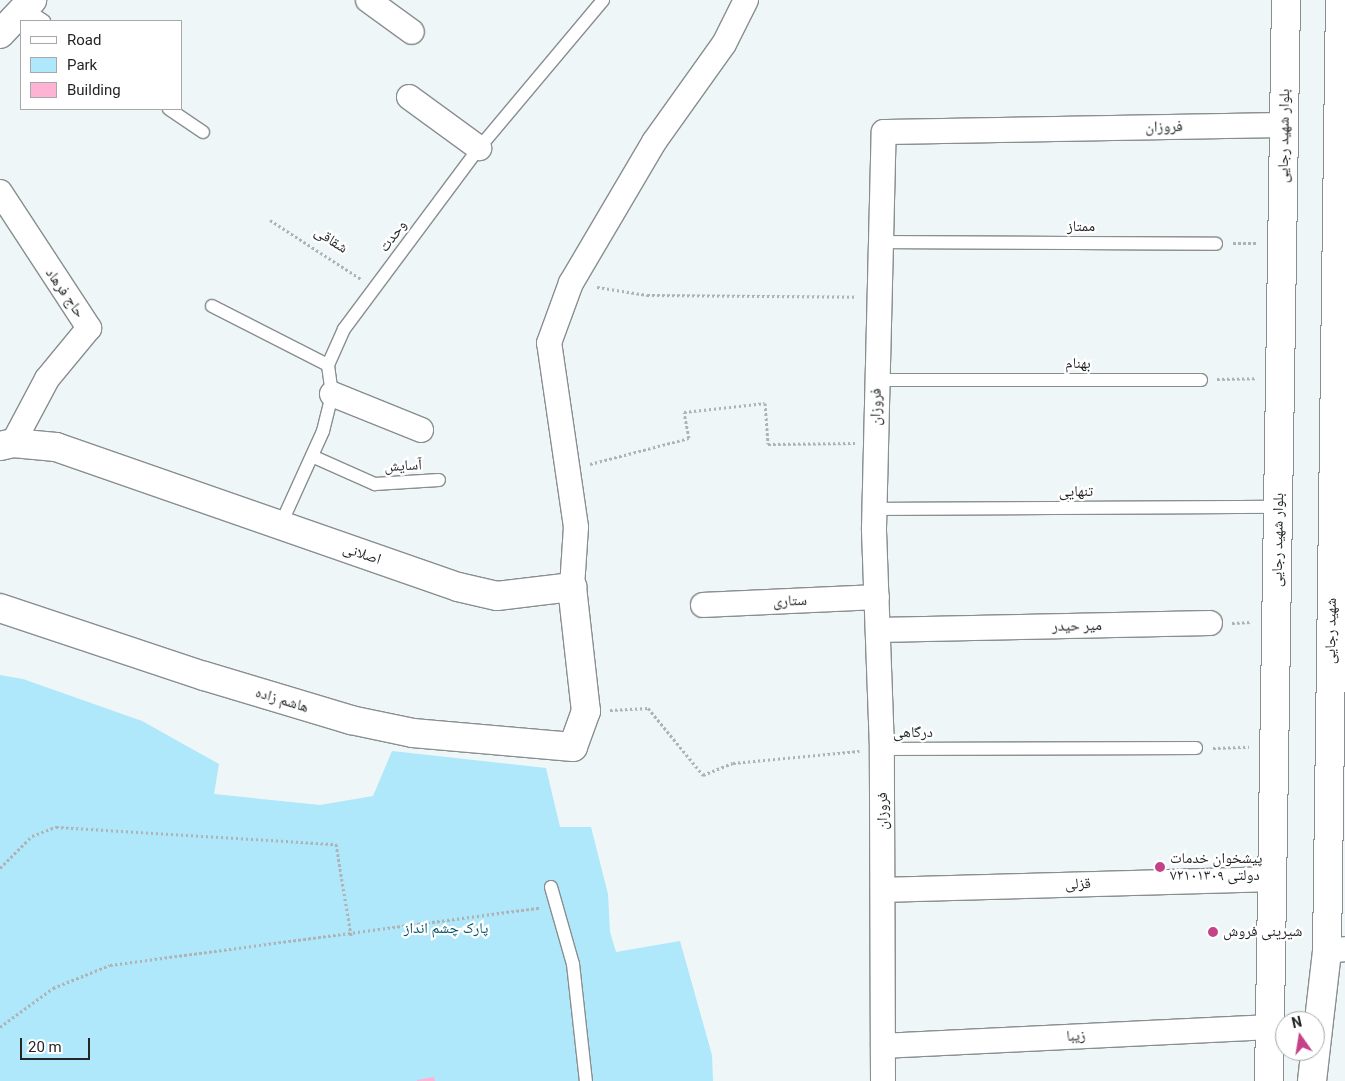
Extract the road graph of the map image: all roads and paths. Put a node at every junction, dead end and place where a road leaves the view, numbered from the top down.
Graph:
1 (368, 0) edge
2 (603, 0) edge
3 (746, 0) edge
4 (1286, 0) edge
5 (1340, 0) edge
6 (34, 10) edge
7 (412, 32) dead end
8 (0, 34) edge
9 (409, 97) dead end
10 (1342, 107) edge
11 (170, 110) edge
12 (1284, 125) junction
13 (203, 132) dead end
14 (478, 148) junction
15 (0, 192) edge
16 (270, 220) dead end
17 (880, 242) junction
18 (1282, 243) junction
19 (1216, 244) joint
20 (571, 282) junction
21 (374, 288) junction
22 (878, 297) junction
23 (212, 306) dead end
24 (1340, 316) edge
25 (328, 365) junction
26 (1279, 377) junction
27 (876, 380) junction
28 (1201, 380) joint
29 (332, 394) junction
30 (421, 430) dead end
31 (875, 443) junction
32 (7, 444) edge
33 (314, 457) junction
34 (570, 469) junction
35 (439, 480) dead end
36 (1278, 507) junction
37 (874, 509) junction
38 (280, 526) junction
39 (1339, 526) edge
40 (572, 587) junction
41 (877, 598) junction
42 (703, 605) dead end
43 (0, 608) edge
44 (1276, 621) junction
45 (1210, 623) joint
46 (878, 630) junction
47 (586, 711) junction
48 (1337, 731) edge
49 (1274, 747) junction
50 (1196, 748) joint
51 (882, 749) junction
52 (0, 868) edge
53 (1273, 879) junction
54 (551, 887) dead end
55 (883, 890) junction
56 (556, 905) junction
57 (351, 936) junction
58 (1336, 949) edge
59 (1270, 1026) junction
60 (0, 1027) edge
61 (883, 1046) junction
62 (586, 1081) edge
63 (883, 1081) edge
64 (1269, 1081) edge
65 (1312, 1081) edge

1 - 7 street
2 - 14 lane, وحدت
3 - 20 street
4 - 12 main road, بلوار شهید رجایی
5 - 10 main road, شهید رجایی
6 - 8 main road
9 - 14 street
10 - 24 main road, شهید رجایی
11 - 13 lane
12 - 17 street, فروزان
12 - 18 main road, بلوار شهید رجایی
14 - 21 lane, وحدت
15 - 32 street, حاج فرهاد
16 - 21 path, شقاقی
17 - 19 lane, ممتاز
17 - 22 street, فروزان
18 - 19 path
18 - 26 main road, بلوار شهید رجایی
20 - 22 path
20 - 34 street
21 - 25 lane, وحدت
22 - 27 street, فروزان
23 - 25 lane
24 - 39 main road, شهید رجایی
25 - 29 lane
26 - 28 path
26 - 36 main road, بلوار شهید رجایی
27 - 28 lane, بهنام
27 - 31 street, فروزان
29 - 30 street
29 - 33 lane
31 - 34 path
31 - 37 street, فروزان
32 - 38 main road, اصلانی
33 - 35 lane, آسایش
33 - 38 lane
34 - 40 street
36 - 37 lane, تنهایی
36 - 44 main road, بلوار شهید رجایی
37 - 41 street, فروزان
38 - 40 main road, اصلانی
39 - 48 main road, شهید رجایی
40 - 47 main road
41 - 42 street, ستاری
41 - 46 street, فروزان
43 - 47 main road, هاشم زاده
44 - 45 path
44 - 49 main road, بلوار شهید رجایی
45 - 46 street, میر حیدر
46 - 51 street, فروزان
47 - 51 path, درگاهی
48 - 58 main road, شهید رجایی
49 - 50 path
49 - 53 main road, بلوار شهید رجایی
50 - 51 lane, درگاهی
51 - 55 street, فروزان
52 - 57 path
53 - 55 street, قزلی
53 - 59 main road, بلوار شهید رجایی
54 - 56 lane
55 - 61 street, فروزان
56 - 57 path
56 - 62 lane
57 - 60 path
58 - 65 main road, شهید رجایی
59 - 61 street, زیبا
59 - 64 main road, بلوار شهید رجایی
61 - 63 street, فروزان

